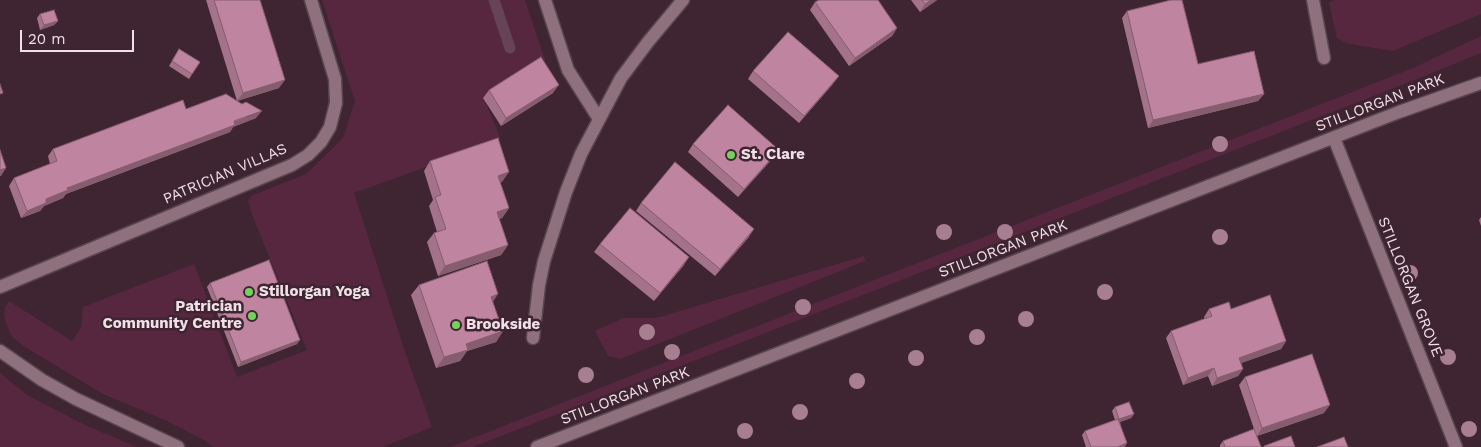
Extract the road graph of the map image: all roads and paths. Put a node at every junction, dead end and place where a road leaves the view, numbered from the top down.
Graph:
1 (311, 0) edge
2 (545, 0) edge
3 (683, 0) edge
4 (1312, 0) edge
5 (1324, 58) dead end
6 (1481, 83) edge
7 (599, 119) junction
8 (1334, 138) junction
9 (0, 287) edge
10 (533, 338) dead end
11 (0, 351) edge
12 (178, 447) edge
13 (537, 447) edge
14 (1456, 447) edge

1 - 9 street, PATRICIAN VILLAS
2 - 7 street
3 - 7 street
4 - 5 street
6 - 8 street, STILLORGAN PARK
7 - 10 street
8 - 13 street, STILLORGAN PARK
8 - 14 street, STILLORGAN GROVE
11 - 12 street

